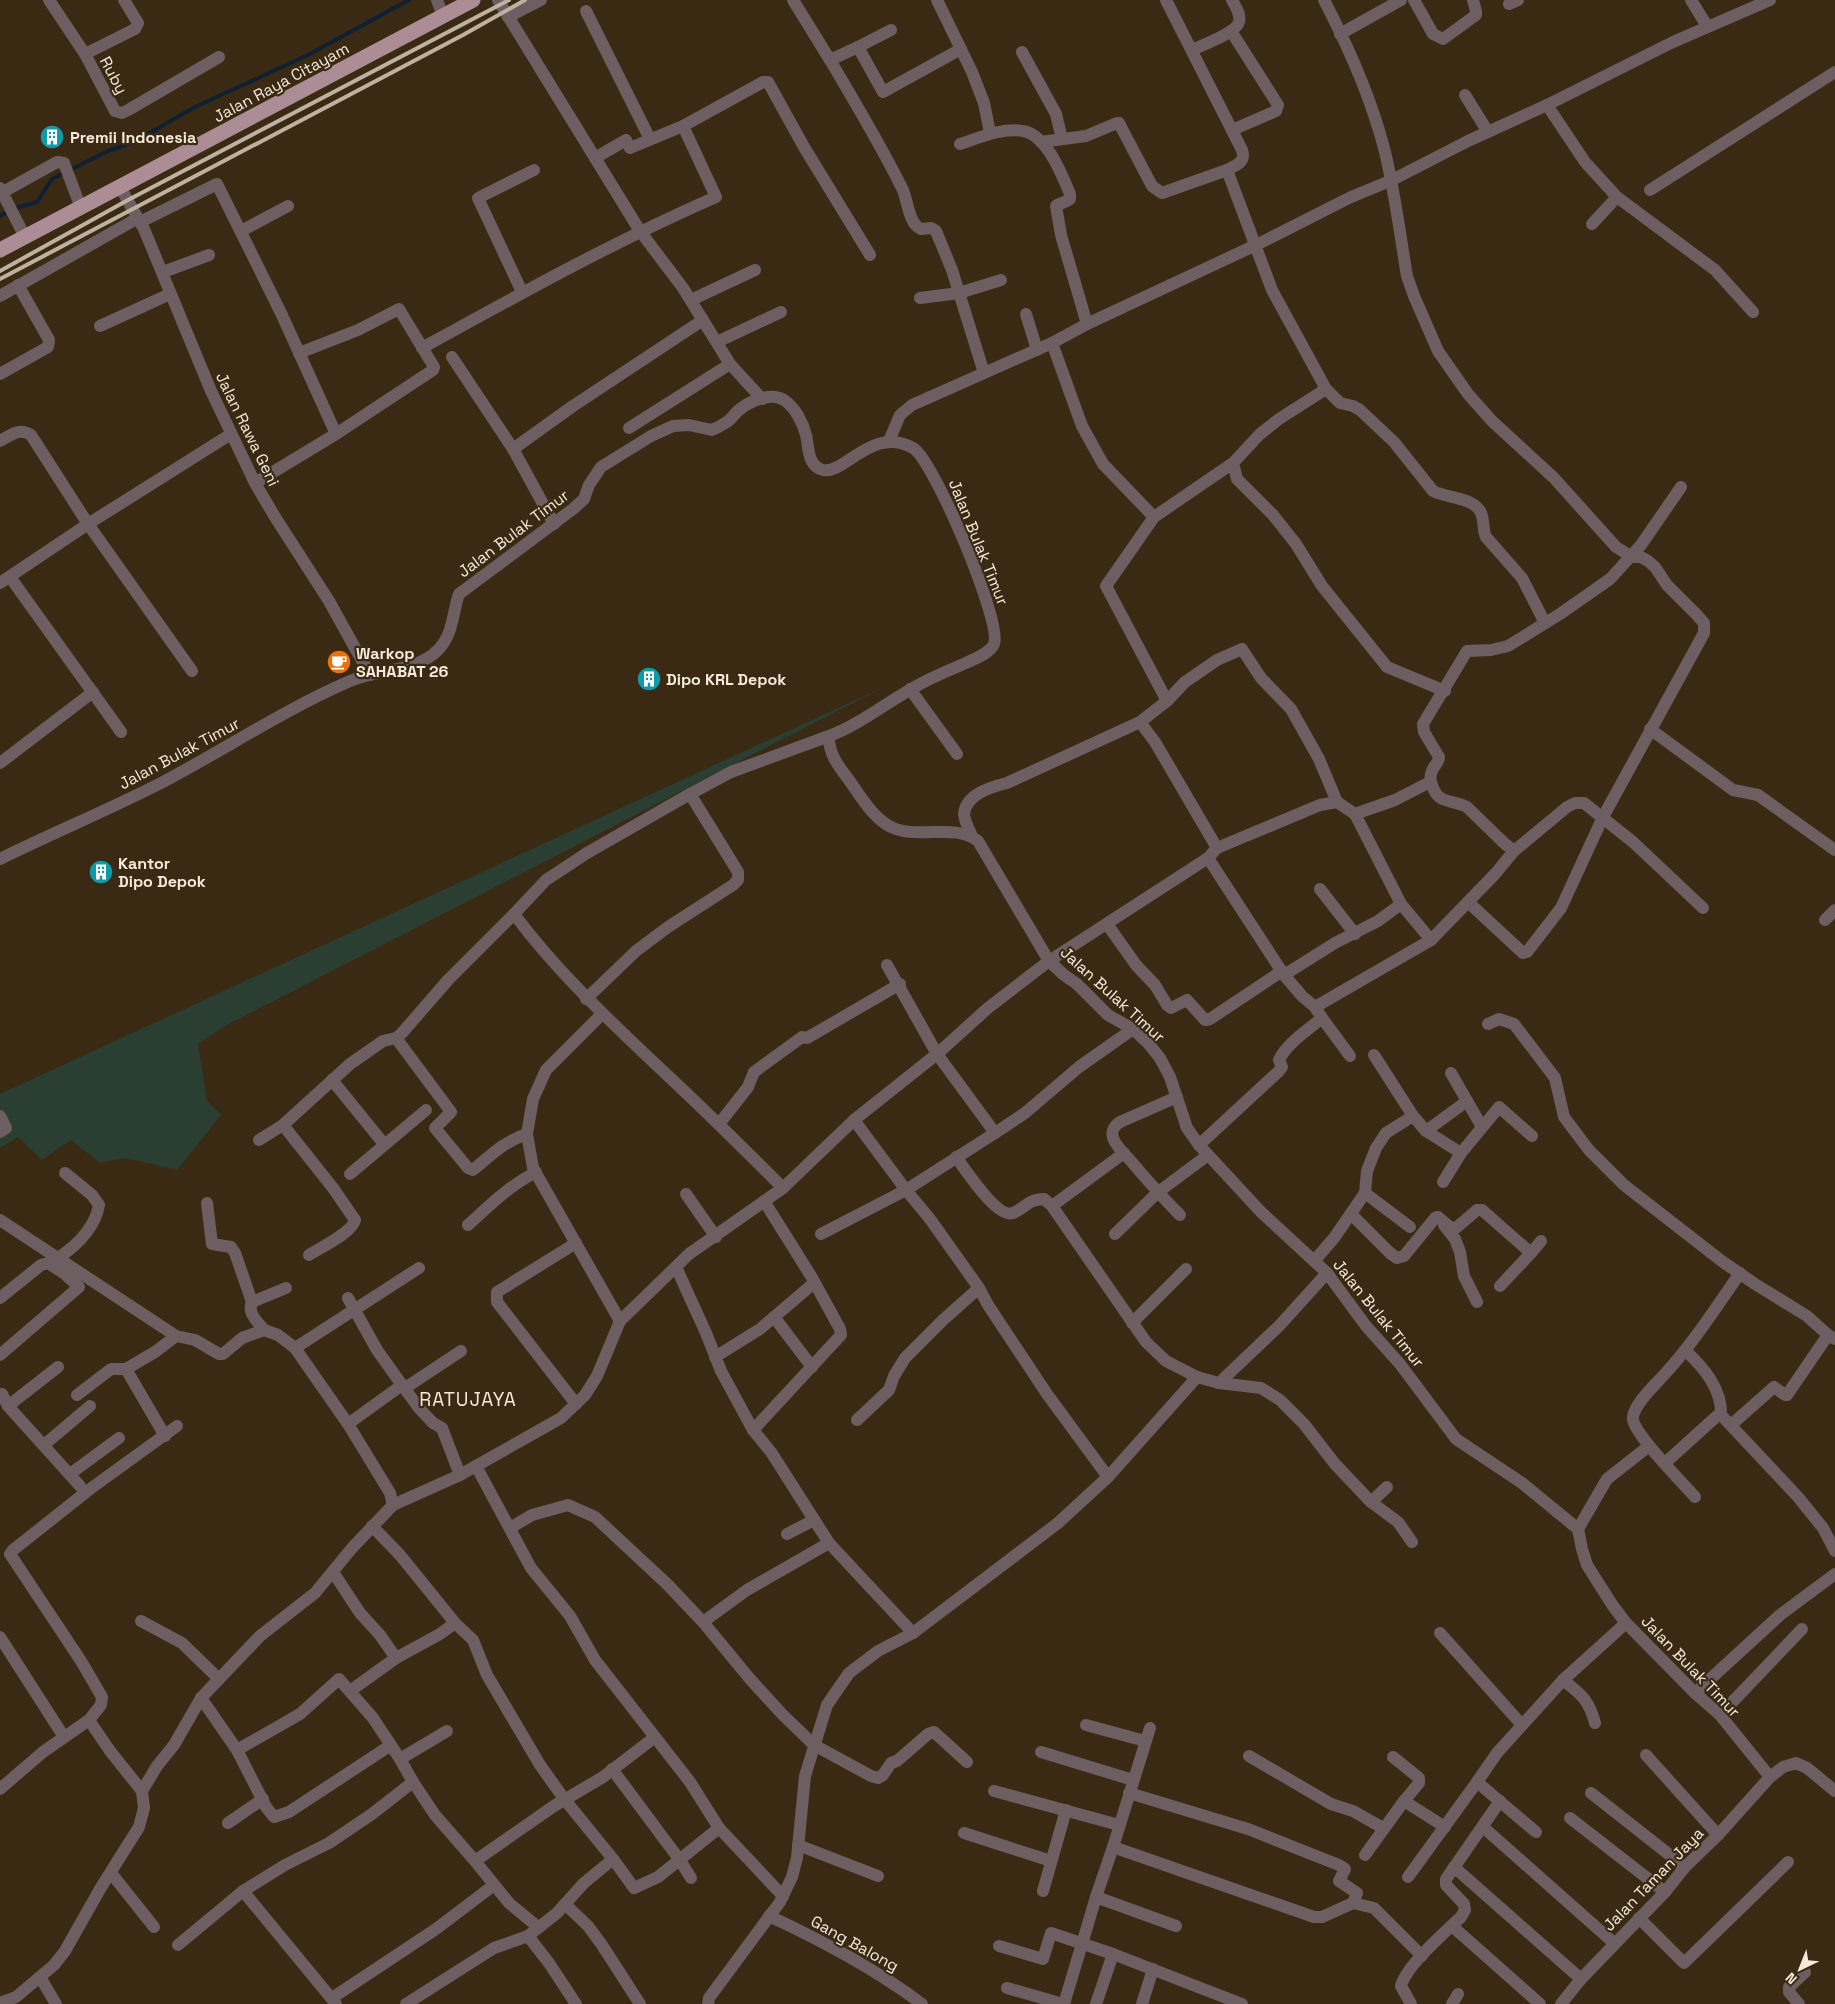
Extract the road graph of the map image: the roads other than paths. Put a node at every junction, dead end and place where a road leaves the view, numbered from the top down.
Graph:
1 (49, 0) edge
2 (124, 0) edge
3 (437, 0) edge
4 (473, 0) edge
5 (498, 0) edge
6 (541, 0) edge
7 (793, 0) edge
8 (937, 0) edge
9 (1166, 0) edge
10 (1232, 0) edge
11 (1401, 0) edge
12 (1414, 0) edge
13 (1473, 0) edge
14 (1691, 0) edge
15 (1326, 1) edge
16 (1762, 1) edge
17 (586, 11) dead end
18 (443, 16) junction
19 (508, 17) junction
20 (1707, 26) junction
21 (891, 30) dead end
22 (1231, 32) junction
23 (1340, 34) junction
24 (858, 47) junction
25 (961, 49) junction
26 (1192, 50) junction
27 (1022, 52) dead end
28 (85, 54) junction
29 (219, 57) dead end
30 (830, 60) junction
31 (1835, 72) edge
32 (1465, 95) dead end
33 (1547, 106) junction
34 (682, 126) junction
35 (1232, 130) junction
36 (1488, 132) junction
37 (990, 133) junction
38 (650, 139) junction
39 (1062, 139) junction
40 (1041, 142) junction
41 (960, 144) dead end
42 (595, 158) junction
43 (534, 170) dead end
44 (1227, 170) junction
45 (1390, 181) junction
46 (120, 187) junction
47 (1650, 190) dead end
48 (3, 194) edge
49 (1617, 197) junction
50 (288, 206) dead end
51 (81, 208) junction
52 (139, 220) junction
53 (1592, 224) dead end
54 (241, 231) junction
55 (640, 231) junction
56 (25, 237) junction
57 (1256, 245) junction
58 (0, 250) edge
59 (209, 255) dead end
60 (870, 255) dead end
61 (755, 270) dead end
62 (162, 272) junction
63 (1001, 280) dead end
64 (18, 286) junction
65 (522, 292) junction
66 (959, 293) junction
67 (170, 294) junction
68 (0, 296) edge
69 (920, 298) dead end
70 (690, 300) junction
71 (781, 312) dead end
72 (1754, 312) dead end
73 (1026, 314) dead end
74 (703, 320) junction
75 (1088, 324) junction
76 (100, 326) dead end
77 (717, 342) junction
78 (1052, 343) junction
79 (422, 348) junction
80 (1037, 350) junction
81 (299, 353) junction
82 (452, 357) dead end
83 (730, 364) junction
84 (984, 373) junction
85 (0, 374) edge
86 (1326, 390) junction
87 (762, 399) junction
88 (629, 428) dead end
89 (231, 434) junction
90 (336, 434) junction
91 (0, 441) edge
92 (889, 441) junction
93 (513, 449) junction
94 (1232, 463) junction
95 (255, 483) junction
96 (1681, 487) dead end
97 (1154, 517) junction
98 (88, 524) junction
99 (554, 524) junction
100 (1632, 556) junction
101 (5, 580) edge
102 (1545, 624) junction
103 (192, 671) dead end
104 (370, 675) junction
105 (910, 689) junction
106 (1445, 691) junction
107 (93, 692) junction
108 (1167, 701) junction
109 (1140, 722) junction
110 (1650, 729) junction
111 (121, 732) dead end
112 (829, 736) junction
113 (957, 754) dead end
114 (0, 763) edge
115 (1430, 782) junction
116 (690, 794) junction
117 (1337, 802) junction
118 (1355, 814) junction
119 (1603, 817) junction
120 (972, 837) junction
121 (1217, 848) junction
122 (1835, 850) edge
123 (1514, 851) junction
124 (0, 858) edge
125 (1208, 858) junction
126 (1320, 889) dead end
127 (1468, 902) junction
128 (1401, 904) junction
129 (1703, 908) dead end
130 (1835, 910) edge
131 (514, 914) junction
132 (1826, 920) dead end
133 (1107, 924) junction
134 (1355, 934) junction
135 (1431, 940) junction
136 (1050, 961) junction
137 (888, 965) dead end
138 (1283, 973) junction
139 (900, 984) junction
140 (586, 998) junction
141 (1315, 1007) junction
142 (602, 1014) junction
143 (1322, 1018) junction
144 (1488, 1024) dead end
145 (1133, 1029) junction
146 (396, 1038) junction
147 (937, 1054) junction
148 (1374, 1054) dead end
149 (1350, 1056) dead end
150 (1451, 1073) dead end
151 (332, 1080) junction
152 (1177, 1097) junction
153 (1467, 1102) junction
154 (426, 1110) dead end
155 (0, 1116) edge
156 (1413, 1116) junction
157 (854, 1120) junction
158 (719, 1124) junction
159 (283, 1126) junction
160 (1482, 1127) junction
161 (1426, 1131) junction
162 (0, 1132) edge
163 (996, 1133) junction
164 (527, 1134) junction
165 (1532, 1136) dead end
166 (259, 1140) dead end
167 (384, 1144) junction
168 (1199, 1145) junction
169 (1124, 1153) junction
170 (1461, 1153) junction
171 (1208, 1155) junction
172 (956, 1157) junction
173 (536, 1172) junction
174 (64, 1173) dead end
175 (350, 1174) dead end
176 (1443, 1182) dead end
177 (783, 1188) junction
178 (906, 1190) junction
179 (1365, 1192) junction
180 (1157, 1193) junction
181 (686, 1194) dead end
182 (764, 1201) junction
183 (207, 1203) dead end
184 (1052, 1206) junction
185 (1351, 1214) junction
186 (1180, 1215) dead end
187 (1438, 1217) junction
188 (1, 1222) edge
189 (468, 1225) dead end
190 (1410, 1227) dead end
191 (822, 1234) dead end
192 (1115, 1234) dead end
193 (716, 1236) junction
194 (1541, 1241) dead end
195 (576, 1242) junction
196 (1530, 1253) junction
197 (309, 1255) dead end
198 (58, 1258) junction
199 (1315, 1260) junction
200 (676, 1267) junction
201 (418, 1268) dead end
202 (1186, 1269) dead end
203 (1327, 1273) junction
204 (1740, 1273) junction
205 (89, 1277) junction
206 (814, 1283) junction
207 (1500, 1286) dead end
208 (79, 1287) junction
209 (286, 1288) dead end
210 (979, 1288) junction
211 (0, 1298) edge
212 (348, 1298) dead end
213 (252, 1302) junction
214 (1477, 1302) dead end
215 (354, 1310) junction
216 (774, 1317) junction
217 (620, 1322) junction
218 (1132, 1323) junction
219 (264, 1330) junction
220 (176, 1336) junction
221 (1831, 1337) edge
222 (295, 1348) junction
223 (461, 1351) dead end
224 (1686, 1351) junction
225 (0, 1355) edge
226 (715, 1357) junction
227 (58, 1367) dead end
228 (812, 1367) junction
229 (126, 1369) junction
230 (1197, 1376) junction
231 (1219, 1383) junction
232 (403, 1387) junction
233 (1, 1394) edge
234 (78, 1395) dead end
235 (576, 1404) junction
236 (8, 1406) junction
237 (90, 1406) dead end
238 (1720, 1415) junction
239 (857, 1420) dead end
240 (348, 1424) junction
241 (1731, 1425) junction
242 (177, 1426) dead end
243 (753, 1430) junction
244 (165, 1436) junction
245 (119, 1438) dead end
246 (44, 1445) junction
247 (1649, 1446) junction
248 (1665, 1463) junction
249 (476, 1466) junction
250 (70, 1474) junction
251 (460, 1475) junction
252 (1108, 1477) junction
253 (80, 1486) dead end
254 (1387, 1487) dead end
255 (1695, 1497) dead end
256 (1371, 1502) junction
257 (393, 1504) junction
258 (814, 1520) junction
259 (372, 1526) junction
260 (510, 1528) junction
261 (1578, 1529) junction
262 (787, 1534) dead end
263 (1412, 1542) dead end
264 (830, 1543) junction
265 (1835, 1551) edge
266 (333, 1572) junction
267 (1835, 1574) edge
268 (141, 1621) dead end
269 (703, 1622) junction
270 (455, 1623) junction
271 (1626, 1623) junction
272 (1802, 1630) dead end
273 (913, 1633) junction
274 (1440, 1633) dead end
275 (0, 1637) edge
276 (396, 1658) junction
277 (219, 1679) junction
278 (1563, 1680) junction
279 (350, 1691) junction
280 (1695, 1693) junction
281 (201, 1698) junction
282 (1720, 1715) junction
283 (89, 1720) junction
284 (1595, 1723) dead end
285 (1086, 1724) dead end
286 (1522, 1725) junction
287 (1150, 1728) dead end
288 (447, 1731) dead end
289 (655, 1737) junction
290 (64, 1738) junction
291 (1145, 1742) junction
292 (391, 1745) junction
293 (814, 1745) junction
294 (237, 1750) junction
295 (1041, 1752) dead end
296 (1646, 1755) dead end
297 (1250, 1756) dead end
298 (1393, 1757) dead end
299 (400, 1759) junction
300 (967, 1762) dead end
301 (612, 1769) junction
302 (1770, 1777) junction
303 (1133, 1780) junction
304 (413, 1782) junction
305 (1477, 1782) junction
306 (0, 1789) edge
307 (1835, 1790) edge
308 (142, 1791) junction
309 (994, 1791) dead end
310 (1130, 1793) junction
311 (1591, 1793) dead end
312 (263, 1800) junction
313 (565, 1800) junction
314 (1404, 1801) junction
315 (1500, 1801) junction
316 (1066, 1810) junction
317 (1570, 1818) dead end
318 (228, 1823) dead end
319 (1119, 1825) junction
320 (1445, 1827) junction
321 (1483, 1827) junction
322 (719, 1828) junction
323 (1383, 1828) junction
324 (1536, 1832) dead end
325 (964, 1833) dead end
326 (1718, 1835) junction
327 (798, 1845) junction
328 (1113, 1847) junction
329 (1365, 1855) dead end
330 (613, 1859) junction
331 (679, 1859) junction
332 (475, 1861) junction
333 (1052, 1861) junction
334 (1788, 1862) dead end
335 (1454, 1867) junction
336 (1686, 1867) junction
337 (111, 1873) junction
338 (878, 1876) dead end
339 (691, 1878) dead end
340 (1408, 1878) dead end
341 (494, 1884) junction
342 (1043, 1890) dead end
343 (244, 1891) junction
344 (1665, 1892) junction
345 (783, 1896) junction
346 (1096, 1897) junction
347 (1353, 1903) junction
348 (566, 1904) junction
349 (769, 1916) junction
350 (1639, 1918) junction
351 (1176, 1926) dead end
352 (1452, 1926) junction
353 (154, 1927) dead end
354 (538, 1927) junction
355 (528, 1936) junction
356 (1082, 1943) junction
357 (1614, 1943) junction
358 (178, 1945) dead end
359 (999, 1946) dead end
360 (1113, 1954) junction
361 (1422, 1956) junction
362 (1153, 1969) junction
363 (1805, 1972) dead end
364 (40, 1977) junction
365 (1581, 1979) junction
366 (1007, 1988) dead end
367 (334, 2001) edge
368 (0, 2002) edge
369 (56, 2004) edge
370 (406, 2004) edge
371 (576, 2004) edge
372 (640, 2004) edge
373 (708, 2004) edge
374 (922, 2004) edge
375 (1064, 2004) edge
376 (1096, 2004) edge
377 (1142, 2004) edge
378 (1242, 2004) edge
379 (1411, 2004) edge
380 (1540, 2004) edge
381 (1561, 2004) edge
382 (1799, 2004) edge

1 - 28 street
2 - 28 street, Ruby
3 - 18 street
4 - 18 main road, Jalan Raya Citayam
5 - 19 street
6 - 19 street
7 - 30 street
8 - 25 street
9 - 26 street
10 - 22 street
11 - 23 street
12 - 13 street
14 - 20 street
15 - 23 street
16 - 20 street
17 - 38 street
18 - 46 main road, Jalan Raya Citayam
19 - 42 street
20 - 33 street
21 - 24 street
22 - 26 street
22 - 35 street
23 - 45 street
24 - 25 street
24 - 30 street
25 - 37 street
26 - 35 street
27 - 39 street
28 - 29 street, Ruby
30 - 66 street
31 - 47 street
32 - 36 street
33 - 36 street
33 - 49 street
34 - 38 street
34 - 55 street
34 - 60 street
35 - 44 street
36 - 45 street
37 - 40 street
37 - 41 street
38 - 42 street
39 - 40 street
39 - 44 street
40 - 75 street
42 - 55 street
43 - 65 street
44 - 57 street
45 - 57 street
45 - 100 street
46 - 51 main road, Jalan Raya Citayam
46 - 52 street, Jalan Rawa Geni
48 - 51 street
48 - 56 street
49 - 53 street
49 - 72 street
50 - 54 street
51 - 56 main road, Jalan Raya Citayam
52 - 54 street
52 - 62 street, Jalan Rawa Geni
52 - 64 street
54 - 81 street
55 - 65 street
55 - 70 street
56 - 58 main road, Jalan Raya Citayam
57 - 75 street
57 - 86 street
59 - 62 street
61 - 70 street
62 - 67 street, Jalan Rawa Geni
63 - 66 street
64 - 68 street
64 - 85 street
65 - 79 street
66 - 69 street
66 - 84 street
67 - 76 street
67 - 89 street, Jalan Rawa Geni
70 - 74 street
71 - 77 street
73 - 80 street
74 - 77 street
74 - 93 street
75 - 78 street
77 - 83 street
78 - 80 street
78 - 97 street
79 - 81 street
79 - 90 street
80 - 84 street
81 - 90 street
82 - 93 street
83 - 87 street
83 - 88 street
84 - 92 street
86 - 94 street
86 - 102 street
87 - 92 street
87 - 99 street, Jalan Bulak Timur
89 - 95 street, Jalan Rawa Geni
89 - 98 street
90 - 95 street
91 - 98 street
92 - 105 street, Jalan Bulak Timur
93 - 99 street
94 - 97 street
94 - 106 street
95 - 104 street, Jalan Rawa Geni
96 - 100 street
97 - 108 street
98 - 101 street
98 - 103 street
99 - 104 street, Jalan Bulak Timur
100 - 102 street
100 - 110 street
101 - 107 street
102 - 106 street
104 - 124 street, Jalan Bulak Timur
105 - 112 street, Jalan Bulak Timur
105 - 113 street
106 - 115 street
107 - 111 street
107 - 114 street
108 - 109 street
108 - 117 street
109 - 120 street
109 - 121 street
110 - 119 street
110 - 122 street
112 - 116 street, Jalan Bulak Timur
112 - 120 street
115 - 118 street
115 - 123 street
116 - 131 street, Jalan Bulak Timur
116 - 140 street
117 - 118 street
117 - 121 street
118 - 128 street
119 - 123 street
119 - 127 street
119 - 129 street
120 - 136 street, Jalan Bulak Timur
121 - 125 street
123 - 127 street
125 - 133 street
125 - 138 street
126 - 134 street
127 - 135 street
128 - 134 street
128 - 135 street
130 - 132 street
131 - 140 street
131 - 146 street, Jalan Bulak Timur
133 - 136 street
133 - 138 street
134 - 138 street
135 - 141 street
136 - 145 street, Jalan Bulak Timur
136 - 147 street
137 - 139 street
138 - 141 street
139 - 147 street
139 - 158 street
140 - 142 street
141 - 143 street
142 - 158 street
142 - 164 street
143 - 149 street
143 - 168 street
144 - 204 street
145 - 152 street, Jalan Bulak Timur
145 - 163 street
146 - 151 street
146 - 164 street
147 - 157 street
147 - 163 street
148 - 156 street
150 - 153 street
151 - 159 street
151 - 167 street
152 - 168 street, Jalan Bulak Timur
152 - 169 street
153 - 160 street
153 - 161 street
154 - 167 street
155 - 162 street
156 - 161 street
156 - 179 street
157 - 177 street
157 - 178 street
158 - 177 street
159 - 166 street
159 - 197 street
160 - 165 street
160 - 170 street
161 - 170 street
163 - 172 street
164 - 173 street
167 - 175 street
168 - 171 street, Jalan Bulak Timur
169 - 180 street
169 - 184 street
170 - 176 street
171 - 180 street
171 - 199 street, Jalan Bulak Timur
172 - 178 street
172 - 184 street
173 - 189 street
173 - 195 street
174 - 198 street
177 - 182 street
178 - 191 street
178 - 210 street
179 - 185 street
179 - 190 street
180 - 186 street
180 - 192 street
181 - 193 street
182 - 193 street
182 - 206 street
183 - 213 street
184 - 218 street
185 - 187 street
185 - 199 street
187 - 196 street
187 - 214 street
188 - 198 street
193 - 200 street
194 - 196 street
195 - 217 street
195 - 235 street
196 - 207 street
198 - 205 street
199 - 203 street, Jalan Bulak Timur
200 - 217 street
200 - 226 street
201 - 215 street
202 - 218 street
203 - 231 street
203 - 261 street, Jalan Bulak Timur
204 - 221 street
204 - 224 street
205 - 208 street
205 - 220 street
206 - 216 street
206 - 228 street
208 - 211 street
208 - 225 street
209 - 213 street
210 - 239 street
210 - 252 street
212 - 215 street
213 - 219 street
215 - 222 street
215 - 232 street
216 - 226 street
216 - 228 street
217 - 235 street
218 - 230 street
219 - 220 street
219 - 222 street
220 - 229 street
221 - 241 street
222 - 240 street
223 - 232 street
224 - 238 street
224 - 247 street
226 - 243 street
227 - 236 street
228 - 243 street
229 - 234 street
229 - 244 street
230 - 231 street
230 - 252 street
231 - 256 street
232 - 240 street
232 - 251 street
233 - 236 street
235 - 249 street
236 - 246 street
237 - 246 street
238 - 241 street
238 - 248 street
240 - 257 street
241 - 265 street
242 - 244 street
243 - 258 street
244 - 283 street
245 - 250 street
246 - 250 street
247 - 248 street
247 - 261 street
248 - 255 street
249 - 251 street
249 - 260 street
250 - 253 street
251 - 257 street
252 - 273 street
254 - 256 street
256 - 263 street
257 - 259 street
258 - 262 street
258 - 264 street
259 - 266 street
259 - 270 street
260 - 269 street
260 - 289 street
261 - 271 street, Jalan Bulak Timur
264 - 269 street
264 - 273 street
266 - 276 street
266 - 277 street
267 - 280 street
268 - 277 street
269 - 293 street
270 - 276 street
270 - 313 street
271 - 278 street
271 - 280 street, Jalan Bulak Timur
272 - 282 street
273 - 293 street
274 - 286 street
275 - 290 street
276 - 279 street
277 - 281 street
278 - 284 street
278 - 286 street
279 - 292 street
279 - 294 street
280 - 282 street, Jalan Bulak Timur
281 - 294 street
281 - 308 street
282 - 302 street, Jalan Bulak Timur
283 - 290 street
283 - 308 street
285 - 291 street
286 - 305 street
287 - 291 street
288 - 299 street
289 - 301 street
289 - 322 street
290 - 306 street
291 - 303 street
292 - 299 street
292 - 312 street
293 - 300 street
293 - 327 street
294 - 312 street
295 - 303 street
296 - 326 street
297 - 323 street
298 - 314 street
299 - 304 street
301 - 313 street
301 - 331 street
302 - 307 street
302 - 326 street, Jalan Taman Jaya
303 - 310 street
304 - 332 street
304 - 343 street
305 - 315 street
305 - 320 street
308 - 337 street
309 - 316 street
310 - 319 street
310 - 347 street
311 - 336 street
312 - 318 street
313 - 330 street
313 - 332 street
314 - 320 street
314 - 323 street
315 - 321 street
315 - 324 street
316 - 319 street
316 - 333 street
317 - 344 street
319 - 328 street
320 - 340 street
321 - 335 street
321 - 357 street
322 - 331 street
322 - 345 street
323 - 329 street
325 - 333 street
326 - 336 street, Jalan Taman Jaya
327 - 338 street
327 - 345 street
328 - 346 street
328 - 347 street
330 - 331 street
330 - 348 street
331 - 339 street
332 - 341 street
333 - 342 street
334 - 350 street
335 - 352 street
335 - 365 street
336 - 344 street, Jalan Taman Jaya
337 - 353 street
337 - 364 street
341 - 354 street
341 - 367 street
343 - 358 street
343 - 367 street
344 - 350 street, Jalan Taman Jaya
345 - 349 street
346 - 351 street
346 - 356 street
347 - 361 street
348 - 354 street
348 - 372 street
349 - 373 street
349 - 374 street, Gang Balong
350 - 357 street, Jalan Taman Jaya
352 - 361 street
352 - 380 street
354 - 355 street
355 - 370 street
355 - 371 street
356 - 359 street
356 - 360 street
356 - 375 street
357 - 365 street, Jalan Taman Jaya
360 - 362 street
360 - 376 street
361 - 379 street
362 - 377 street
362 - 378 street
363 - 382 street
364 - 368 street
364 - 369 street
365 - 381 street, Jalan Taman Jaya
366 - 375 street

